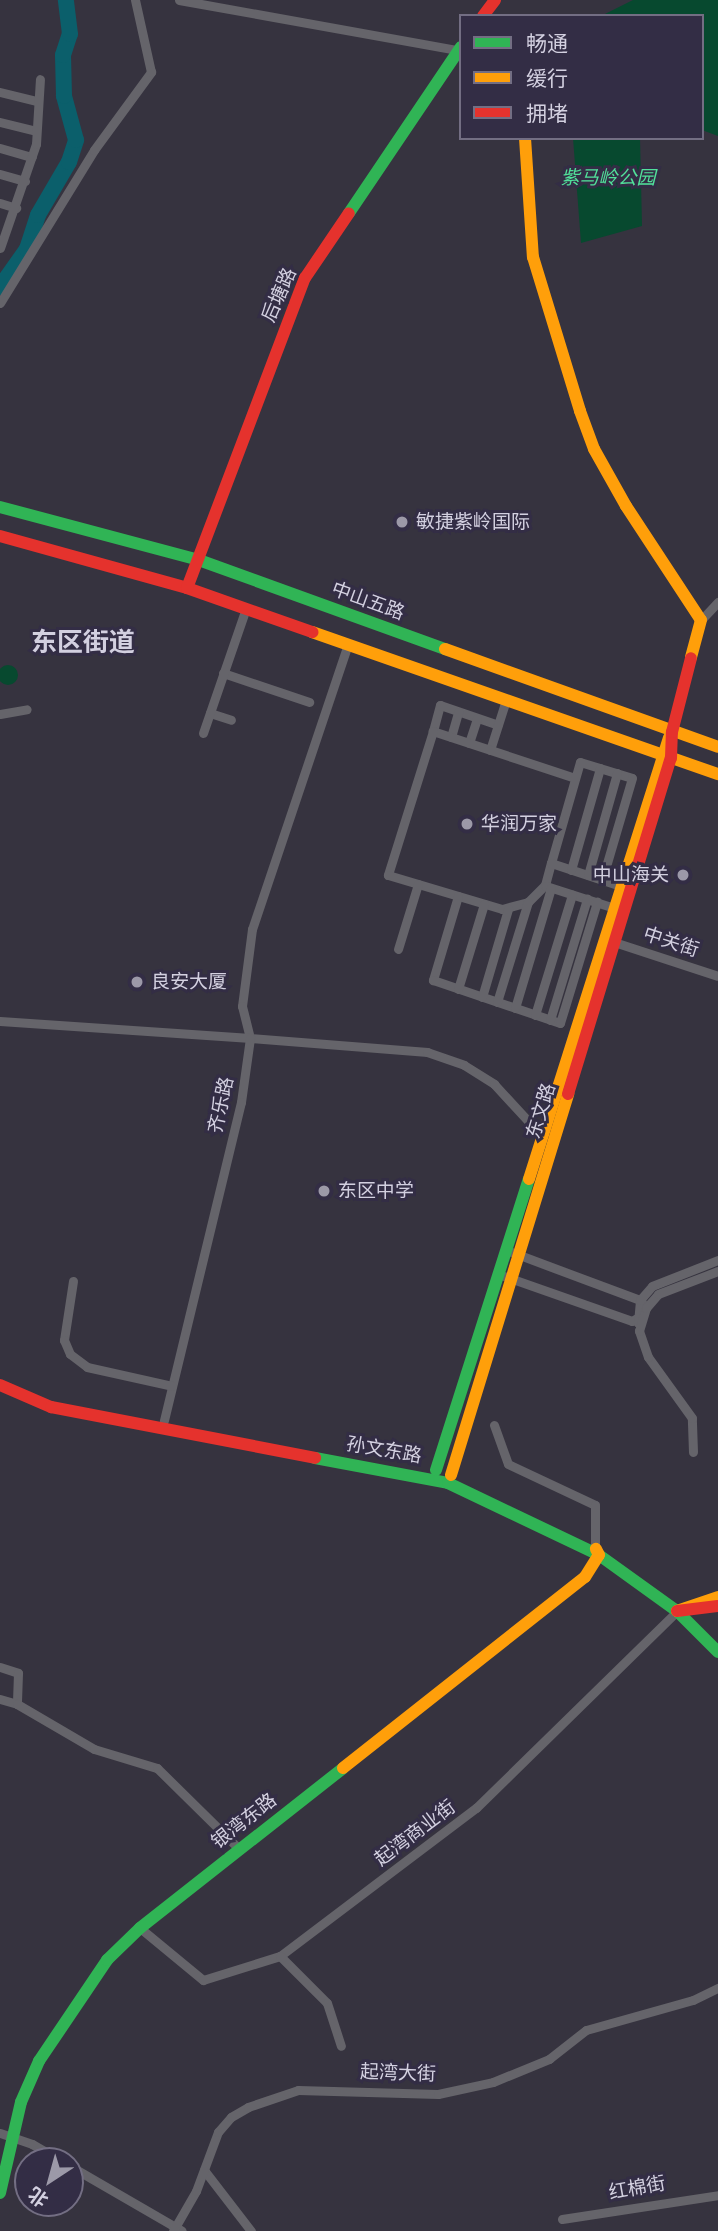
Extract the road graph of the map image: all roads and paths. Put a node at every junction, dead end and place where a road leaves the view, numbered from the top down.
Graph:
1 (135, 0) edge
2 (178, 0) edge
3 (459, 49) edge
4 (459, 50) edge
5 (40, 79) dead end
6 (0, 92) edge
7 (36, 101) junction
8 (0, 122) edge
9 (36, 131) junction
10 (525, 140) edge
11 (0, 148) edge
12 (32, 157) junction
13 (0, 174) edge
14 (25, 181) junction
15 (0, 203) edge
16 (16, 208) junction
17 (0, 248) edge
18 (0, 303) edge
19 (0, 507) edge
20 (0, 536) edge
21 (196, 559) junction
22 (187, 588) junction
23 (718, 603) edge
24 (246, 608) junction
25 (701, 620) junction
26 (348, 644) junction
27 (223, 673) junction
28 (506, 700) junction
29 (309, 702) dead end
30 (27, 709) dead end
31 (458, 712) junction
32 (210, 713) junction
33 (0, 714) edge
34 (477, 718) junction
35 (231, 720) dead end
36 (498, 725) junction
37 (433, 731) junction
38 (673, 732) junction
39 (203, 733) dead end
40 (450, 737) junction
41 (469, 743) junction
42 (718, 747) edge
43 (490, 750) junction
44 (666, 756) junction
45 (600, 768) junction
46 (617, 773) junction
47 (718, 774) edge
48 (575, 778) junction
49 (551, 863) junction
50 (572, 870) junction
51 (588, 875) junction
52 (602, 880) junction
53 (418, 884) junction
54 (548, 886) junction
55 (621, 886) junction
56 (572, 895) junction
57 (458, 896) junction
58 (592, 901) junction
59 (528, 902) junction
60 (484, 904) junction
61 (614, 908) junction
62 (508, 909) junction
63 (614, 942) junction
64 (398, 949) dead end
65 (718, 976) edge
66 (458, 989) junction
67 (482, 997) junction
68 (497, 1002) junction
69 (515, 1008) junction
70 (535, 1015) junction
71 (0, 1021) edge
72 (250, 1038) junction
73 (542, 1136) junction
74 (512, 1252) junction
75 (718, 1260) edge
76 (718, 1271) edge
77 (504, 1276) junction
78 (73, 1281) dead end
79 (640, 1300) junction
80 (643, 1314) junction
81 (0, 1376) edge
82 (0, 1385) edge
83 (173, 1387) junction
84 (164, 1421) junction
85 (494, 1425) dead end
86 (693, 1452) dead end
87 (436, 1470) junction
88 (451, 1475) junction
89 (597, 1551) junction
90 (718, 1597) edge
91 (718, 1606) edge
92 (684, 1609) junction
93 (718, 1640) edge
94 (718, 1652) edge
95 (0, 1667) edge
96 (0, 1699) edge
97 (17, 1704) junction
98 (239, 1849) junction
99 (139, 1928) junction
100 (280, 1956) junction
101 (718, 1987) edge
102 (341, 2046) dead end
103 (6, 2136) edge
104 (37, 2147) edge
105 (204, 2170) junction
106 (84, 2174) edge
107 (0, 2193) edge
108 (718, 2195) edge
109 (562, 2219) dead end
110 (177, 2230) edge
111 (251, 2231) edge

1 - 18 street
2 - 3 street
4 - 21 street, 后塘路
5 - 7 street
6 - 7 street
7 - 9 street
8 - 9 street
9 - 12 street
10 - 25 street
11 - 12 street
12 - 14 street
13 - 14 street
14 - 16 street
15 - 16 street
16 - 17 street
19 - 21 street, 中山五路
20 - 22 street
21 - 22 street, 后塘路
21 - 38 street, 中山五路
22 - 24 street
23 - 25 street
24 - 26 street
24 - 27 street
25 - 38 street
26 - 28 street
26 - 72 street
27 - 29 street
27 - 32 street
28 - 36 street
28 - 44 street
30 - 33 street
31 - 34 street
31 - 37 street
31 - 40 street
32 - 35 street
32 - 39 street
34 - 36 street
34 - 41 street
36 - 43 street
37 - 40 street
37 - 53 street
38 - 42 street, 中山五路
38 - 44 street
40 - 41 street
41 - 43 street
43 - 48 street
44 - 47 street
44 - 55 street, 东文路
44 - 63 street, 东文路
45 - 46 street
45 - 48 street
45 - 50 street
46 - 51 street
46 - 52 street
48 - 49 street
49 - 50 street
49 - 54 street
50 - 51 street
51 - 52 street
52 - 55 street
53 - 57 street
53 - 64 street
54 - 56 street
54 - 59 street
54 - 69 street
55 - 61 street, 东文路
56 - 58 street
56 - 70 street
57 - 60 street
57 - 66 street
58 - 61 street
58 - 70 street
59 - 62 street
59 - 68 street
60 - 62 street
60 - 66 street
61 - 73 street, 东文路
62 - 67 street
63 - 65 street, 中关街
63 - 74 street, 东文路
66 - 67 street
67 - 68 street
68 - 69 street
69 - 70 street
71 - 72 street
72 - 73 street
72 - 83 street, 齐乐路
73 - 74 street, 东文路
74 - 77 street, 东文路
74 - 79 street
75 - 79 street
76 - 80 street
77 - 80 street
77 - 87 street, 东文路
77 - 88 street, 东文路
78 - 83 street
79 - 80 street
79 - 80 street
80 - 86 street
81 - 84 street, 孙文东路
82 - 89 street, 孙文东路
83 - 84 street, 齐乐路
84 - 87 street, 孙文东路
85 - 89 street
87 - 88 street, 孙文东路
88 - 89 street, 孙文东路
89 - 92 street, 孙文东路
89 - 98 street, 银湾东路
90 - 92 street
91 - 92 street
92 - 93 street, 孙文东路
92 - 94 street, 孙文东路
92 - 100 street, 起湾商业街
95 - 97 street
96 - 97 street
97 - 98 street
98 - 99 street, 银湾东路
99 - 100 street, 起湾商业街
99 - 103 street, 银湾东路
100 - 102 street
101 - 105 street, 起湾大街
103 - 104 street
103 - 107 street, 银湾东路
105 - 110 street, 起湾大街
105 - 111 street
106 - 110 street
108 - 109 street, 红棉街

